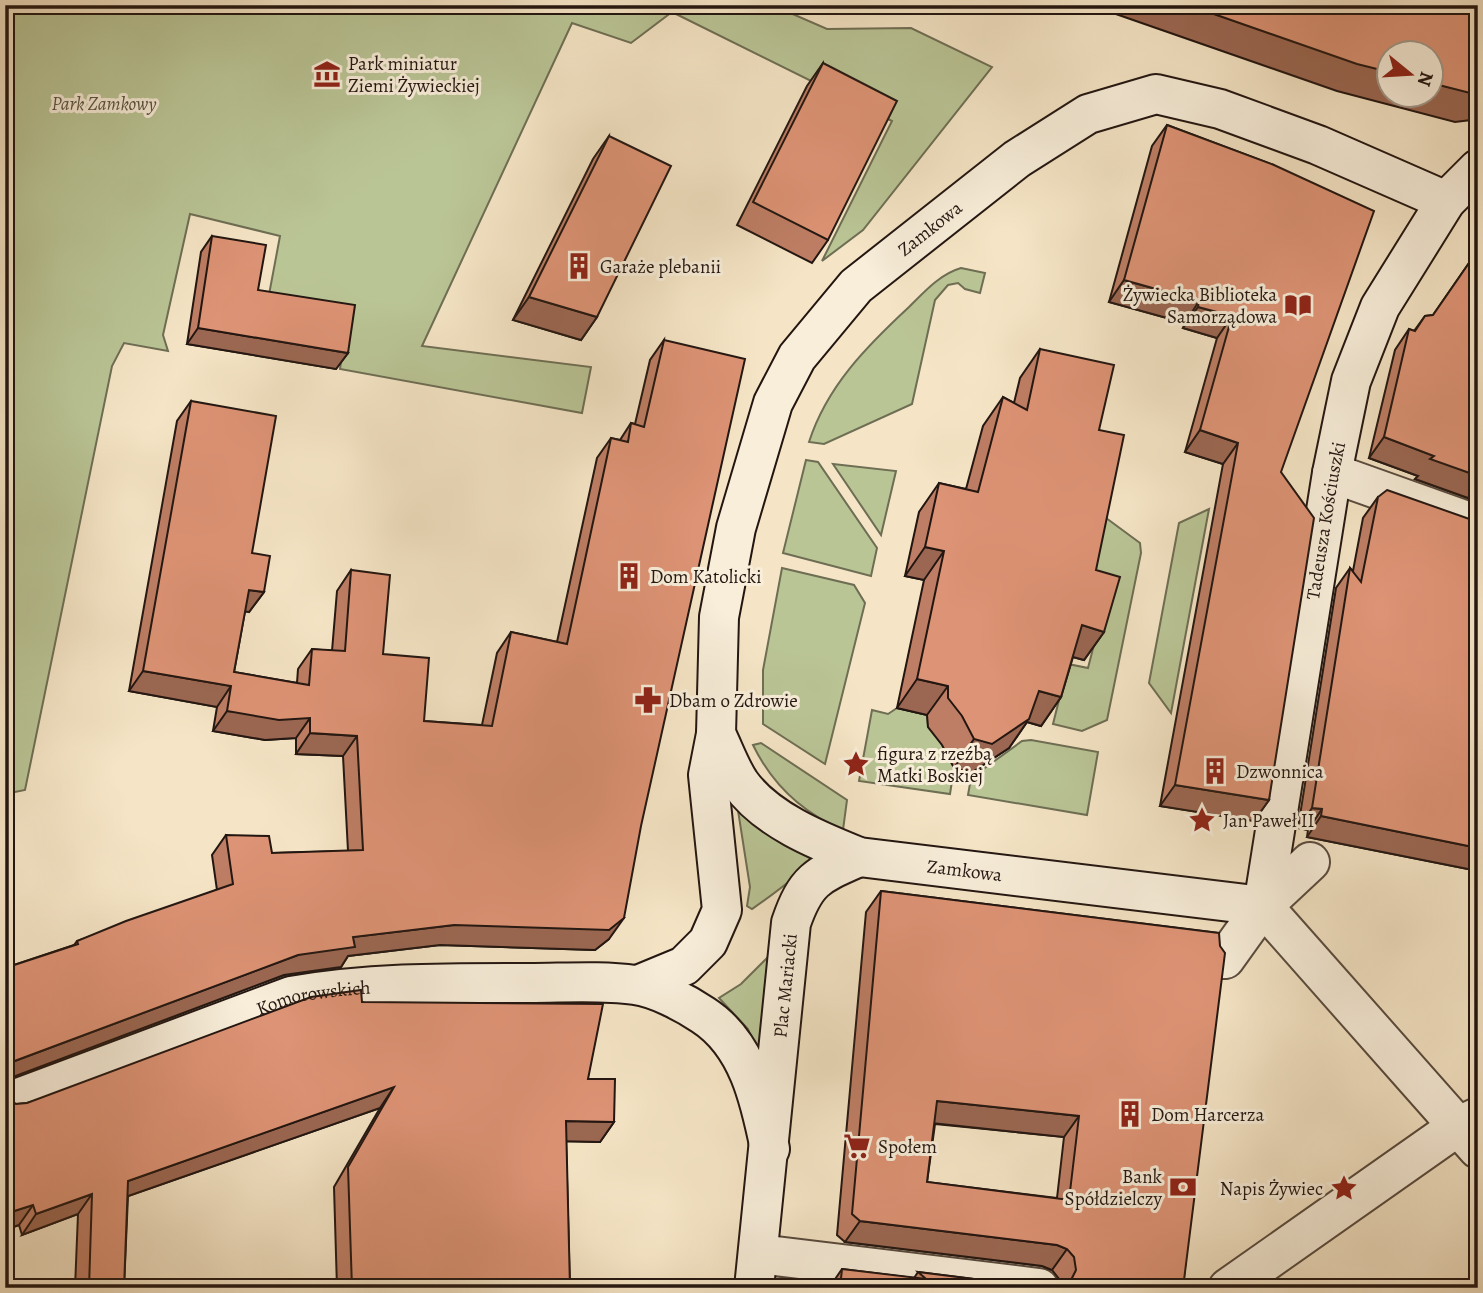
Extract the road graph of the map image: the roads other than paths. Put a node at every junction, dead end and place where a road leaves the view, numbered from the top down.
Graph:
1 (1478, 169) edge
2 (1446, 201) junction
3 (1332, 472) junction
4 (1478, 525) edge
5 (716, 734) junction
6 (859, 857) junction
7 (1310, 862) dead end
8 (1263, 906) junction
9 (1225, 959) edge
10 (638, 985) junction
11 (5, 1103) edge
12 (1471, 1131) edge
13 (770, 1149) junction
14 (756, 1271) edge
15 (1039, 1288) edge
16 (1228, 1288) edge

1 - 2 street, Tadeusza Kościuszki
2 - 3 street, Tadeusza Kościuszki
2 - 5 street, Zamkowa
3 - 4 street
3 - 8 street, Tadeusza Kościuszki
5 - 6 street, Zamkowa
5 - 10 street, Zamkowa
6 - 8 street, Zamkowa
6 - 13 street, Plac Mariacki
7 - 8 street
8 - 9 street
8 - 12 street
10 - 11 street, Komorowskich
10 - 13 street, Plac Mariacki
12 - 16 street
13 - 14 street, Plac Mariacki
14 - 15 street

